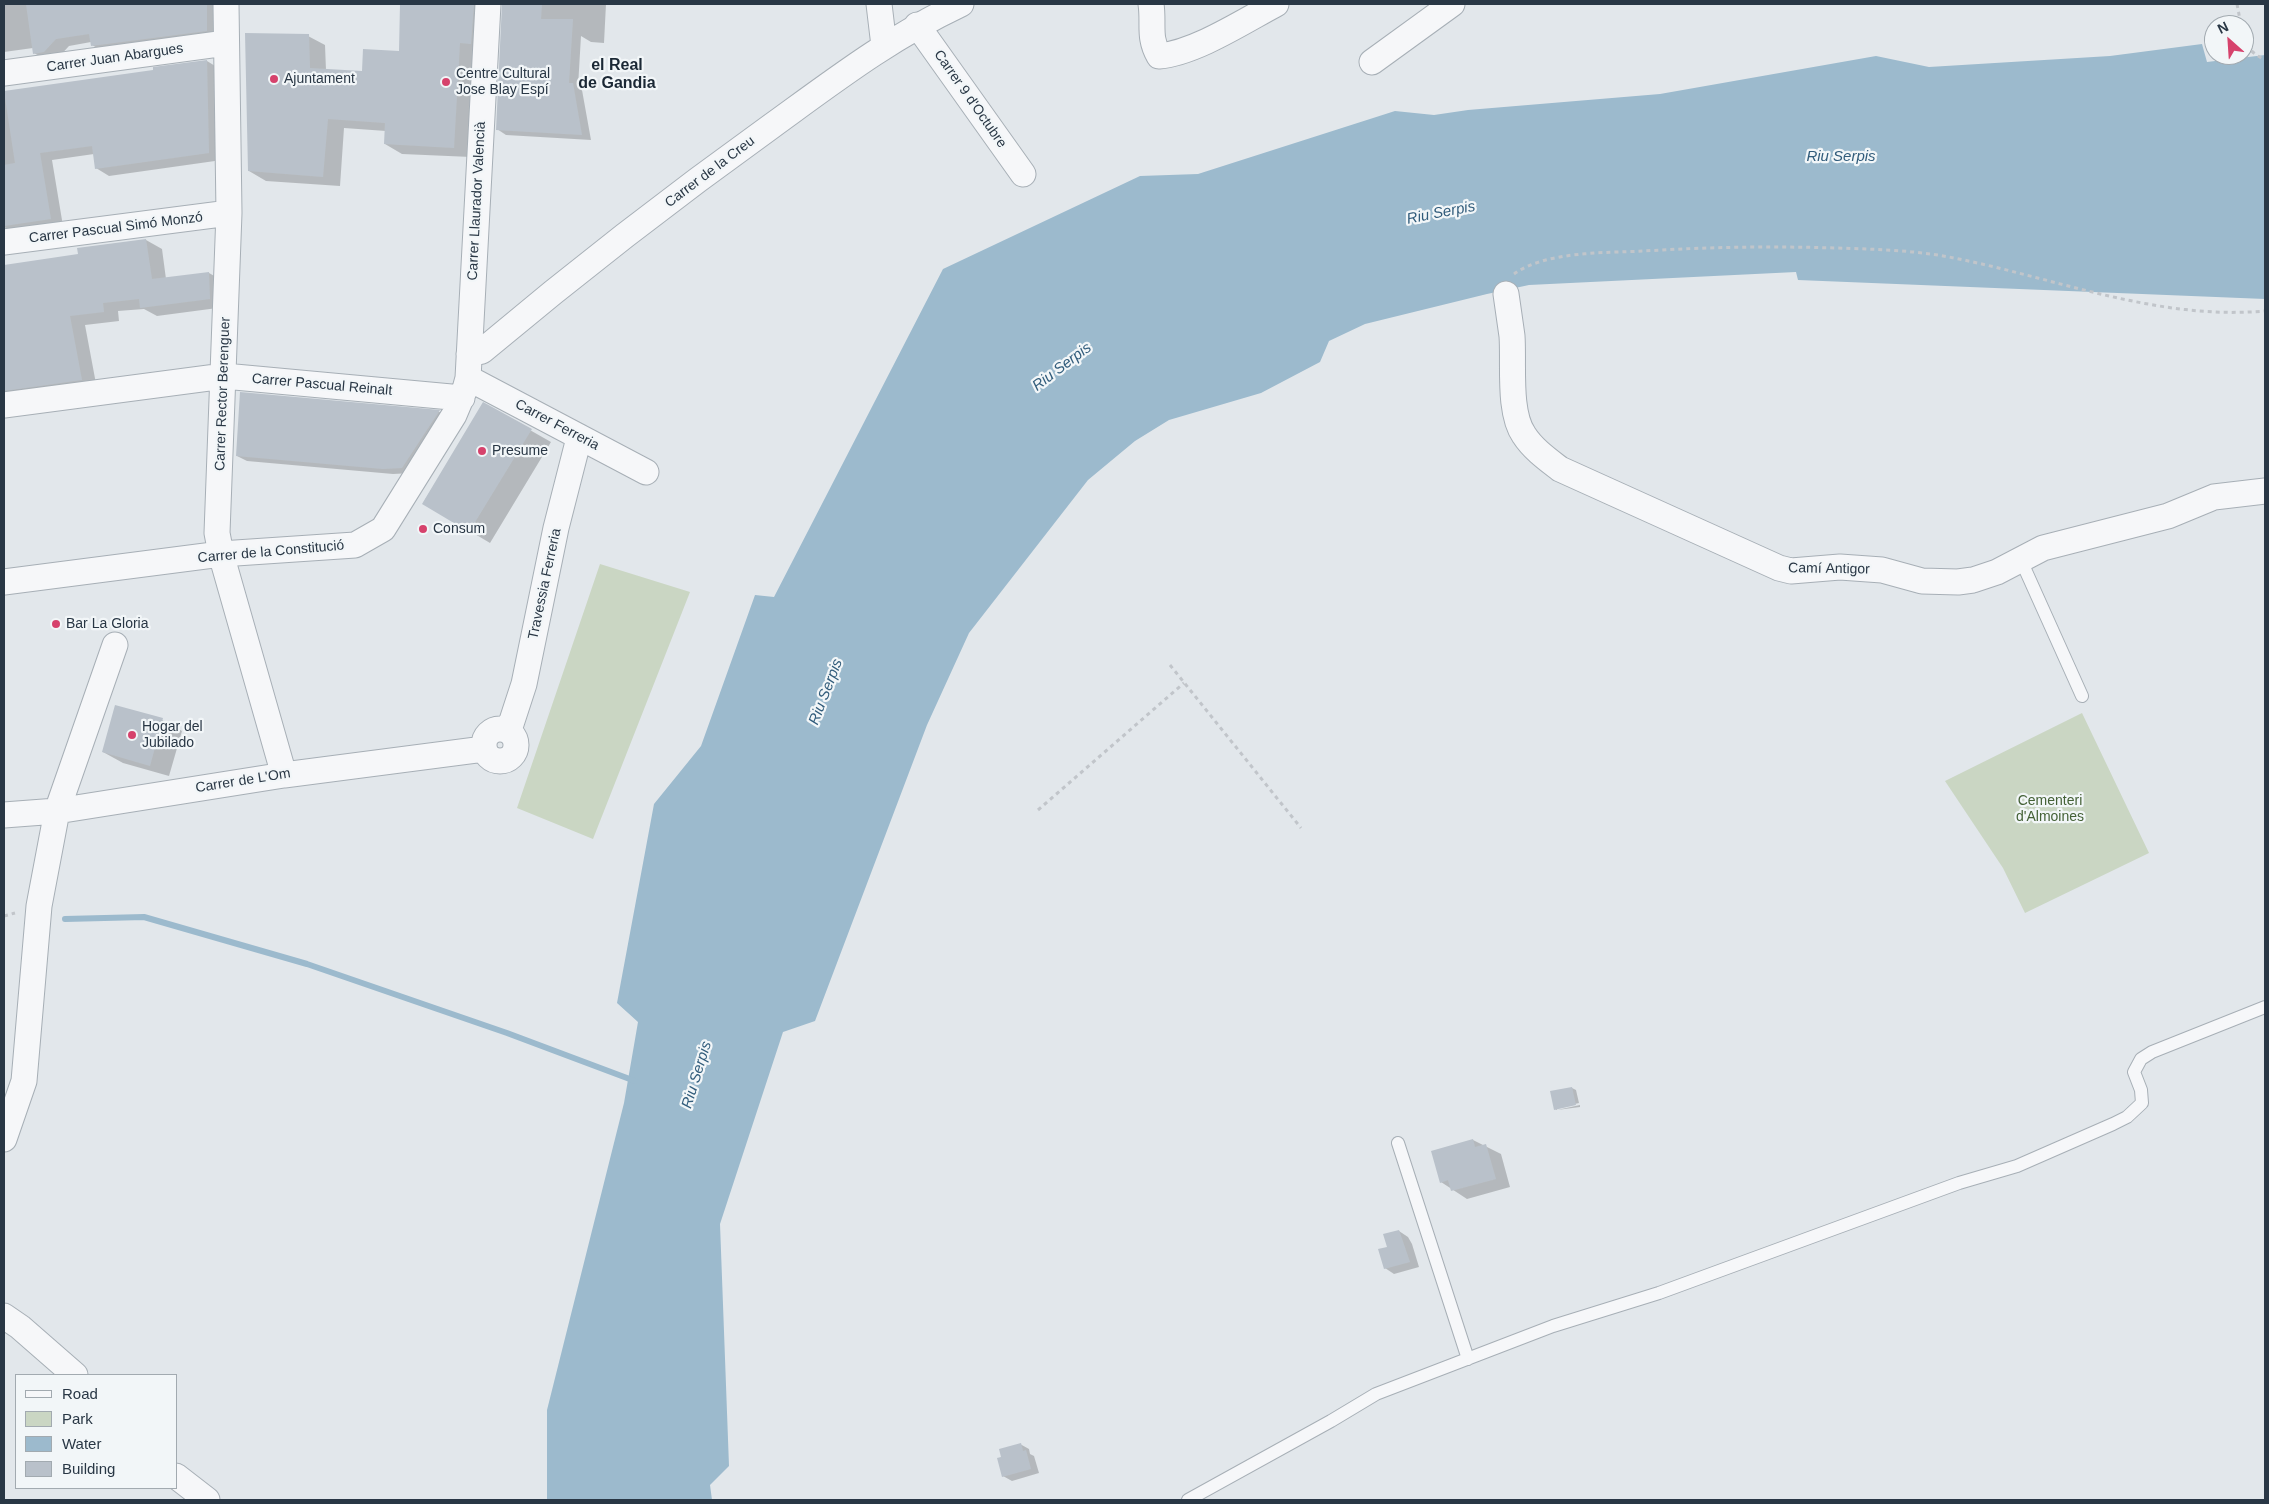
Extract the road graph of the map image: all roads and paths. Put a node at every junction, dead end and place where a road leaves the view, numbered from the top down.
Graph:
1 (226, 4) edge
2 (488, 4) edge
3 (878, 4) edge
4 (961, 4) edge
5 (1151, 4) edge
6 (1276, 4) edge
7 (1452, 4) edge
8 (918, 25) junction
9 (226, 43) junction
10 (884, 46) junction
11 (2254, 52) edge
12 (2265, 60) edge
13 (1372, 62) dead end
14 (4, 73) edge
15 (1024, 174) dead end
16 (229, 213) junction
17 (4, 242) edge
18 (1506, 294) joint
19 (2265, 311) edge
20 (224, 376) junction
21 (466, 377) junction
22 (4, 405) edge
23 (579, 438) junction
24 (646, 472) dead end
25 (2265, 491) edge
26 (221, 554) junction
27 (2020, 558) junction
28 (4, 582) edge
29 (115, 645) dead end
30 (1170, 666) dead end
31 (1184, 683) junction
32 (2082, 696) dead end
33 (484, 749) joint
34 (284, 775) junction
35 (1038, 810) dead end
36 (57, 811) junction
37 (4, 815) edge
38 (1301, 828) dead end
39 (2265, 1007) edge
40 (4, 1139) edge
41 (1398, 1143) dead end
42 (4, 1316) edge
43 (1468, 1359) junction
44 (74, 1374) edge
45 (178, 1478) edge
46 (207, 1500) edge
47 (1188, 1500) edge

1 - 9 street, Carrer Rector Berenguer
2 - 21 street, Carrer Llaurador Valencià
3 - 10 street
4 - 8 street, Carrer de la Creu
5 - 6 street
7 - 13 street
8 - 10 street, Carrer de la Creu
8 - 15 street, Carrer 9 d'Octubre
9 - 14 street, Carrer Juan Abargues
9 - 16 street, Carrer Rector Berenguer
10 - 21 street, Carrer de la Creu
11 - 12 path
16 - 17 street, Carrer Pascual Simó Monzó
16 - 20 street, Carrer Rector Berenguer
18 - 19 path
18 - 27 street, Camí Antigor
20 - 21 street, Carrer Pascual Reinalt
20 - 22 street, Carrer Pascual Reinalt
20 - 26 street, Carrer Rector Berenguer
21 - 23 street, Carrer Ferreria
21 - 26 street, Carrer de la Constitució
23 - 24 street, Carrer Ferreria
23 - 33 street, Travessia Ferreria
25 - 27 street, Camí Antigor
26 - 28 street, Carrer de la Constitució
26 - 34 street, Carrer Rector Berenguer
27 - 32 lane
29 - 36 street
30 - 31 path
31 - 35 path
31 - 38 path
33 - 34 street, Carrer de L'Om
34 - 36 street, Carrer de L'Om
36 - 37 street, Carrer de L'Om
36 - 40 street
39 - 43 lane
41 - 43 lane
42 - 44 street
43 - 47 lane
45 - 46 street

